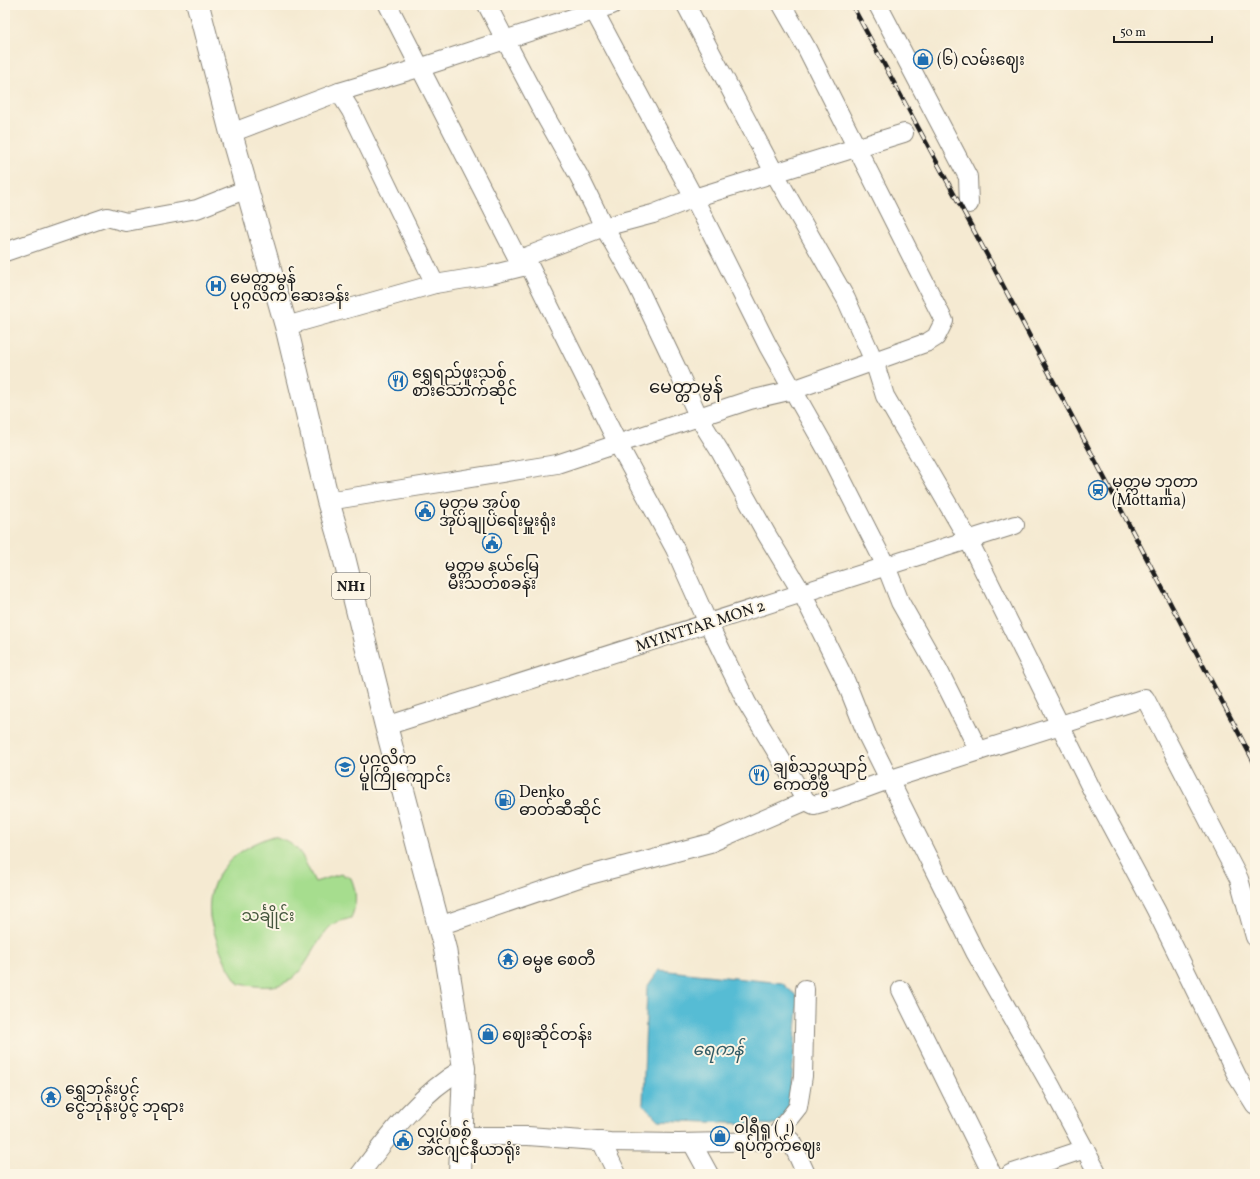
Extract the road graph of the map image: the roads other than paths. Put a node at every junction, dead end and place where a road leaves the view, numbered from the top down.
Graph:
1 (198, 5) edge
2 (388, 5) edge
3 (488, 5) edge
4 (612, 5) edge
5 (686, 5) edge
6 (782, 5) edge
7 (878, 5) edge
8 (592, 8) edge
9 (506, 39) junction
10 (419, 68) junction
11 (339, 92) junction
12 (231, 133) junction
13 (904, 133) dead end
14 (857, 148) junction
15 (775, 174) junction
16 (247, 189) junction
17 (694, 198) junction
18 (969, 204) dead end
19 (604, 227) junction
20 (5, 252) edge
21 (524, 262) junction
22 (435, 284) junction
23 (286, 326) junction
24 (874, 361) junction
25 (793, 390) junction
26 (699, 418) junction
27 (618, 444) junction
28 (328, 502) junction
29 (1015, 525) dead end
30 (968, 540) junction
31 (886, 566) junction
32 (802, 593) junction
33 (708, 623) junction
34 (386, 726) junction
35 (1061, 726) junction
36 (979, 751) junction
37 (891, 779) junction
38 (806, 801) junction
39 (439, 926) junction
40 (1255, 937) edge
41 (805, 989) dead end
42 (901, 990) dead end
43 (464, 1068) junction
44 (1255, 1106) edge
45 (462, 1136) junction
46 (601, 1141) junction
47 (772, 1141) junction
48 (692, 1142) junction
49 (1085, 1149) junction
50 (360, 1174) edge
51 (460, 1174) edge
52 (616, 1174) edge
53 (709, 1174) edge
54 (806, 1174) edge
55 (992, 1174) edge
56 (1010, 1174) edge
57 (1098, 1174) edge

1 - 12 highway, NH1
2 - 10 street
3 - 9 street
4 - 8 street
5 - 15 street
6 - 14 street
7 - 18 street
8 - 9 street
8 - 17 street
9 - 10 street
9 - 19 street
10 - 11 street
10 - 21 street
11 - 12 street
11 - 22 street
12 - 16 highway, NH1
13 - 14 street
14 - 15 street
14 - 24 street
15 - 17 street
15 - 24 street
16 - 20 street
16 - 23 highway, NH1
17 - 19 street
17 - 25 street
19 - 21 street
19 - 26 street
21 - 22 street
21 - 27 street
22 - 23 street
23 - 28 highway, NH1
24 - 25 street
24 - 30 street
25 - 26 street
25 - 31 street
26 - 27 street
26 - 32 street
27 - 28 street
27 - 33 street
28 - 34 highway, NH1
29 - 30 street, MYINTTAR MON 2
30 - 31 street, MYINTTAR MON 2
30 - 35 street
31 - 32 street, MYINTTAR MON 2
31 - 36 street
32 - 33 street, MYINTTAR MON 2
32 - 37 street
33 - 34 street, MYINTTAR MON 2
33 - 38 street
34 - 39 highway, NH1
35 - 36 street
35 - 40 street
35 - 44 street
36 - 37 street
37 - 38 street
37 - 49 street
38 - 39 street
39 - 43 highway, NH1
41 - 47 street
42 - 55 street
43 - 45 highway, NH1
43 - 50 street
45 - 46 street
45 - 51 highway, NH1
46 - 48 street
46 - 52 street
47 - 48 street
47 - 54 street
48 - 53 street
49 - 56 street
49 - 57 street

